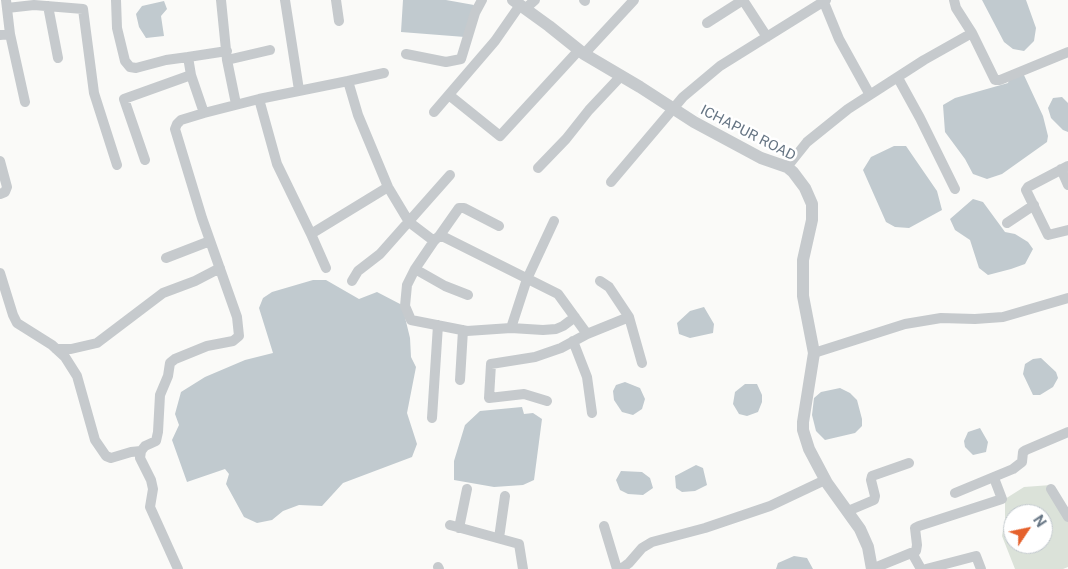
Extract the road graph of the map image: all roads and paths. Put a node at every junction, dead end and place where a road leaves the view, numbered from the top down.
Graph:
1 (116, 0) edge
2 (221, 0) edge
3 (285, 0) edge
4 (336, 0) edge
5 (482, 0) edge
6 (634, 0) edge
7 (743, 0) edge
8 (824, 0) edge
9 (954, 0) edge
10 (523, 3) edge
11 (7, 4) edge
12 (48, 6) junction
13 (339, 21) dead end
14 (707, 23) dead end
15 (972, 33) junction
16 (5, 34) edge
17 (767, 37) junction
18 (270, 50) dead end
19 (582, 52) junction
20 (1068, 52) edge
21 (406, 54) dead end
22 (227, 56) junction
23 (188, 57) junction
24 (58, 58) dead end
25 (384, 74) dead end
26 (191, 75) junction
27 (621, 76) junction
28 (898, 78) junction
29 (348, 80) junction
30 (300, 90) junction
31 (450, 95) junction
32 (870, 95) junction
33 (259, 99) junction
34 (25, 102) dead end
35 (236, 104) junction
36 (673, 109) junction
37 (434, 112) dead end
38 (204, 113) junction
39 (145, 160) dead end
40 (0, 162) edge
41 (117, 166) dead end
42 (787, 167) junction
43 (538, 168) dead end
44 (1065, 168) edge
45 (450, 175) dead end
46 (611, 182) dead end
47 (1068, 185) edge
48 (388, 187) junction
49 (955, 189) dead end
50 (0, 194) edge
51 (1034, 205) junction
52 (554, 221) dead end
53 (409, 222) junction
54 (1007, 223) dead end
55 (499, 226) dead end
56 (1068, 230) edge
57 (311, 234) junction
58 (437, 238) junction
59 (210, 241) junction
60 (166, 258) dead end
61 (220, 268) junction
62 (326, 268) dead end
63 (415, 269) junction
64 (0, 273) edge
65 (527, 278) junction
66 (600, 281) dead end
67 (352, 282) dead end
68 (468, 296) dead end
69 (1068, 298) edge
70 (629, 317) junction
71 (575, 318) junction
72 (438, 325) junction
73 (511, 328) junction
74 (463, 330) junction
75 (587, 334) junction
76 (573, 341) junction
77 (56, 349) junction
78 (814, 353) junction
79 (642, 363) dead end
80 (460, 380) dead end
81 (547, 401) dead end
82 (592, 413) dead end
83 (432, 418) dead end
84 (1068, 432) edge
85 (141, 451) junction
86 (909, 463) dead end
87 (994, 478) junction
88 (825, 480) junction
89 (467, 489) dead end
90 (1051, 489) dead end
91 (955, 493) dead end
92 (505, 496) dead end
93 (848, 511) junction
94 (1068, 517) edge
95 (604, 526) dead end
96 (499, 538) junction
97 (912, 554) junction
98 (178, 569) edge
99 (522, 569) edge
100 (617, 569) edge
101 (621, 569) edge
102 (872, 569) edge
103 (921, 569) edge
104 (926, 569) edge
105 (981, 569) edge

1 - 23 street
2 - 22 street
3 - 30 street
4 - 13 street
5 - 21 street
6 - 19 street
7 - 14 street
7 - 17 street
8 - 17 street
8 - 32 street
9 - 15 street
10 - 19 street, ICHAPUR ROAD
10 - 31 street
11 - 12 street
11 - 16 street
12 - 24 street
12 - 41 street
15 - 20 street
15 - 28 street
16 - 34 street
17 - 36 street
18 - 22 street
19 - 27 street, ICHAPUR ROAD
19 - 31 street
22 - 23 street
22 - 35 street
23 - 26 street
25 - 29 street
26 - 38 street
26 - 39 street
27 - 36 street, ICHAPUR ROAD
27 - 43 street
28 - 32 street
28 - 49 street
29 - 30 street
29 - 48 street
30 - 33 street
31 - 37 street
32 - 42 street
33 - 35 street
33 - 57 street
35 - 38 street
36 - 42 street, ICHAPUR ROAD
36 - 46 street
38 - 59 street
40 - 50 street
42 - 78 street, ICHAPUR ROAD
44 - 47 street
44 - 51 street
45 - 53 street
48 - 53 street
48 - 57 street
51 - 54 street
51 - 56 street
52 - 65 street
53 - 58 street
53 - 67 street
55 - 58 street
57 - 62 street
58 - 63 street
58 - 65 street
59 - 60 street
59 - 61 street
61 - 77 street
61 - 85 street
63 - 68 street
63 - 72 street
64 - 77 street
65 - 71 street
65 - 73 street
66 - 70 street
69 - 78 street
70 - 75 street
70 - 79 street
71 - 73 street
71 - 75 street
72 - 74 street
72 - 83 street
73 - 74 street
74 - 80 street
75 - 76 street
76 - 81 street
76 - 82 street
77 - 85 street
78 - 88 street, ICHAPUR ROAD
84 - 87 street
85 - 98 street
86 - 93 street
87 - 91 street
87 - 97 street
88 - 93 street, ICHAPUR ROAD
88 - 101 street
89 - 96 street
90 - 94 street
92 - 96 street
93 - 102 street, ICHAPUR ROAD
95 - 100 street
96 - 99 street
97 - 102 street
97 - 103 street
104 - 105 street

